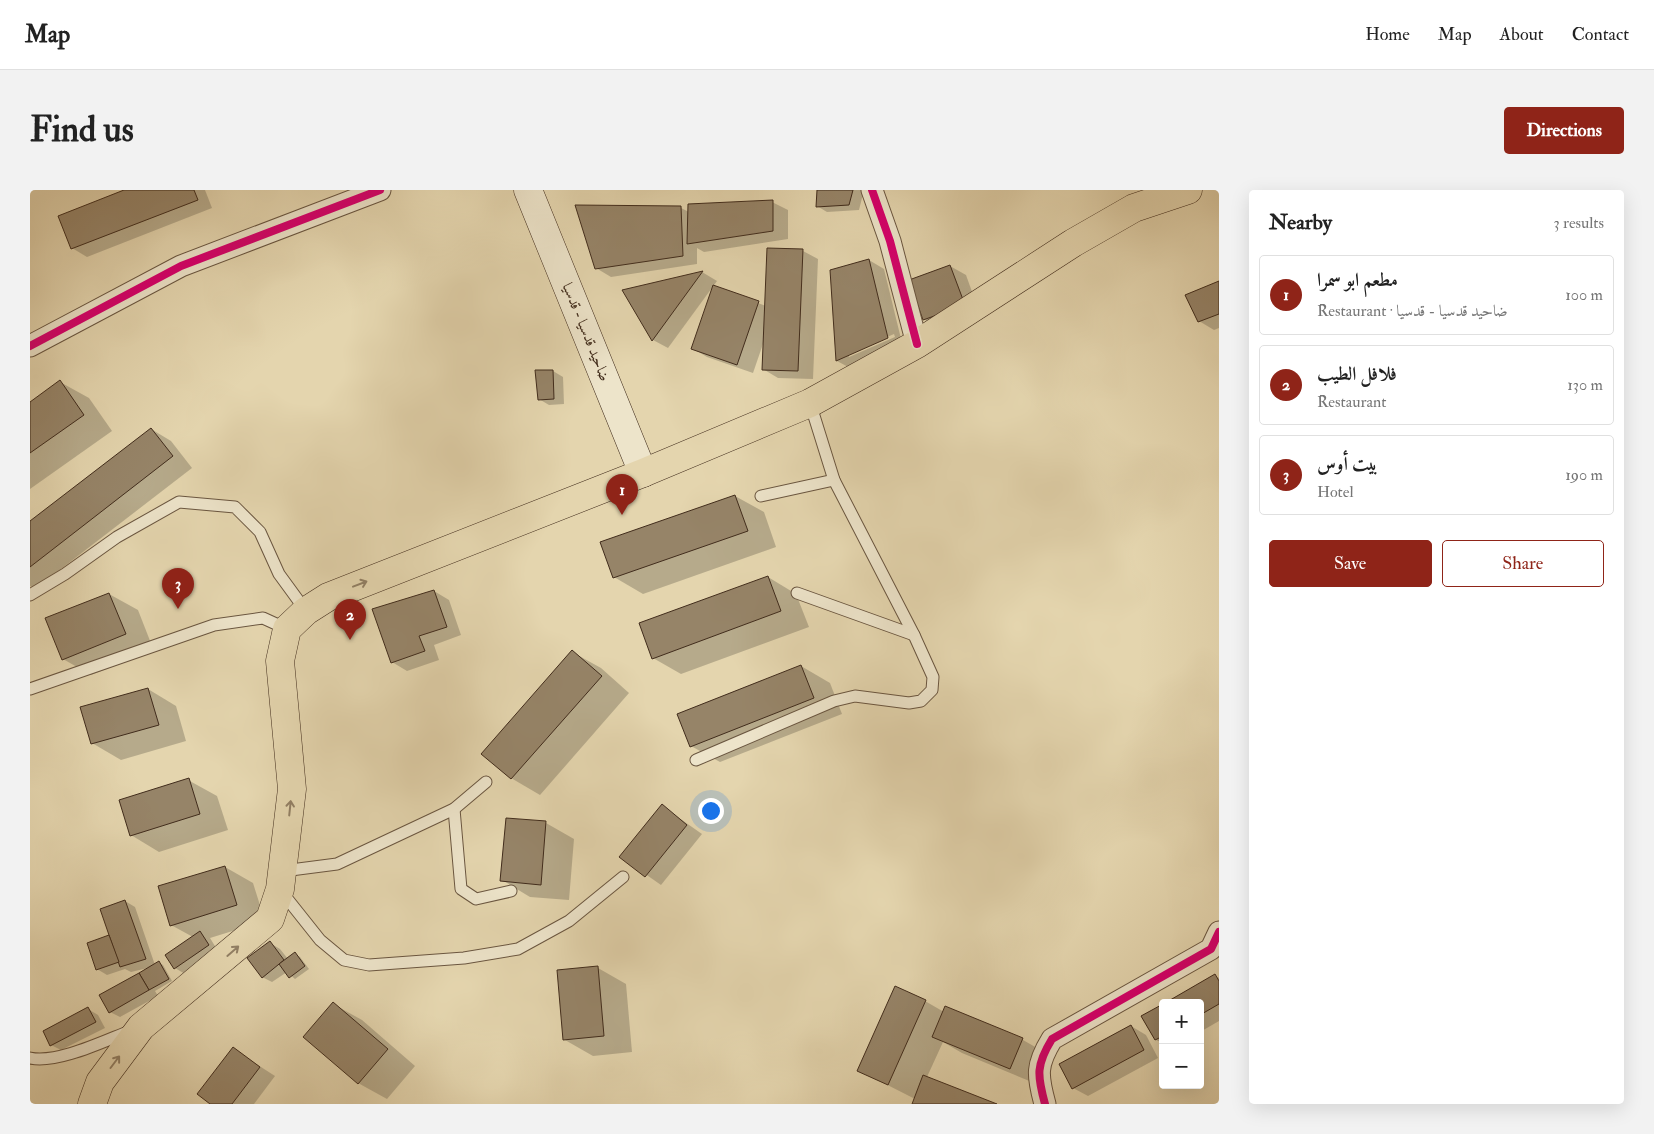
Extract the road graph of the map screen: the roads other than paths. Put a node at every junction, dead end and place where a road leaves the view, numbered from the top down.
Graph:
1 (380, 190) edge
2 (528, 190) edge
3 (872, 190) edge
4 (1188, 190) edge
5 (917, 344) junction
6 (30, 346) edge
7 (810, 403) junction
8 (643, 473) junction
9 (834, 480) junction
10 (761, 496) dead end
11 (797, 593) dead end
12 (30, 595) edge
13 (297, 620) junction
14 (914, 635) junction
15 (30, 688) edge
16 (696, 760) dead end
17 (486, 782) dead end
18 (454, 809) junction
19 (623, 878) dead end
20 (282, 880) junction
21 (512, 891) dead end
22 (1216, 944) edge
23 (141, 1027) junction
24 (30, 1058) edge
25 (92, 1104) edge
26 (1045, 1104) edge

1 - 6 street
2 - 8 main road, ضاحيد قدسيا - قدسيا
3 - 5 street
4 - 5 main road
5 - 7 main road
7 - 8 main road
7 - 9 lane
13 -> 8 main road
9 - 10 lane
9 - 14 lane
11 - 14 lane
12 - 13 lane
13 - 15 lane
20 -> 13 main road
14 - 16 lane
17 - 18 lane
18 - 20 lane
18 - 21 lane
19 - 20 lane
23 -> 20 main road
22 - 26 street
23 - 24 lane
25 -> 23 main road

